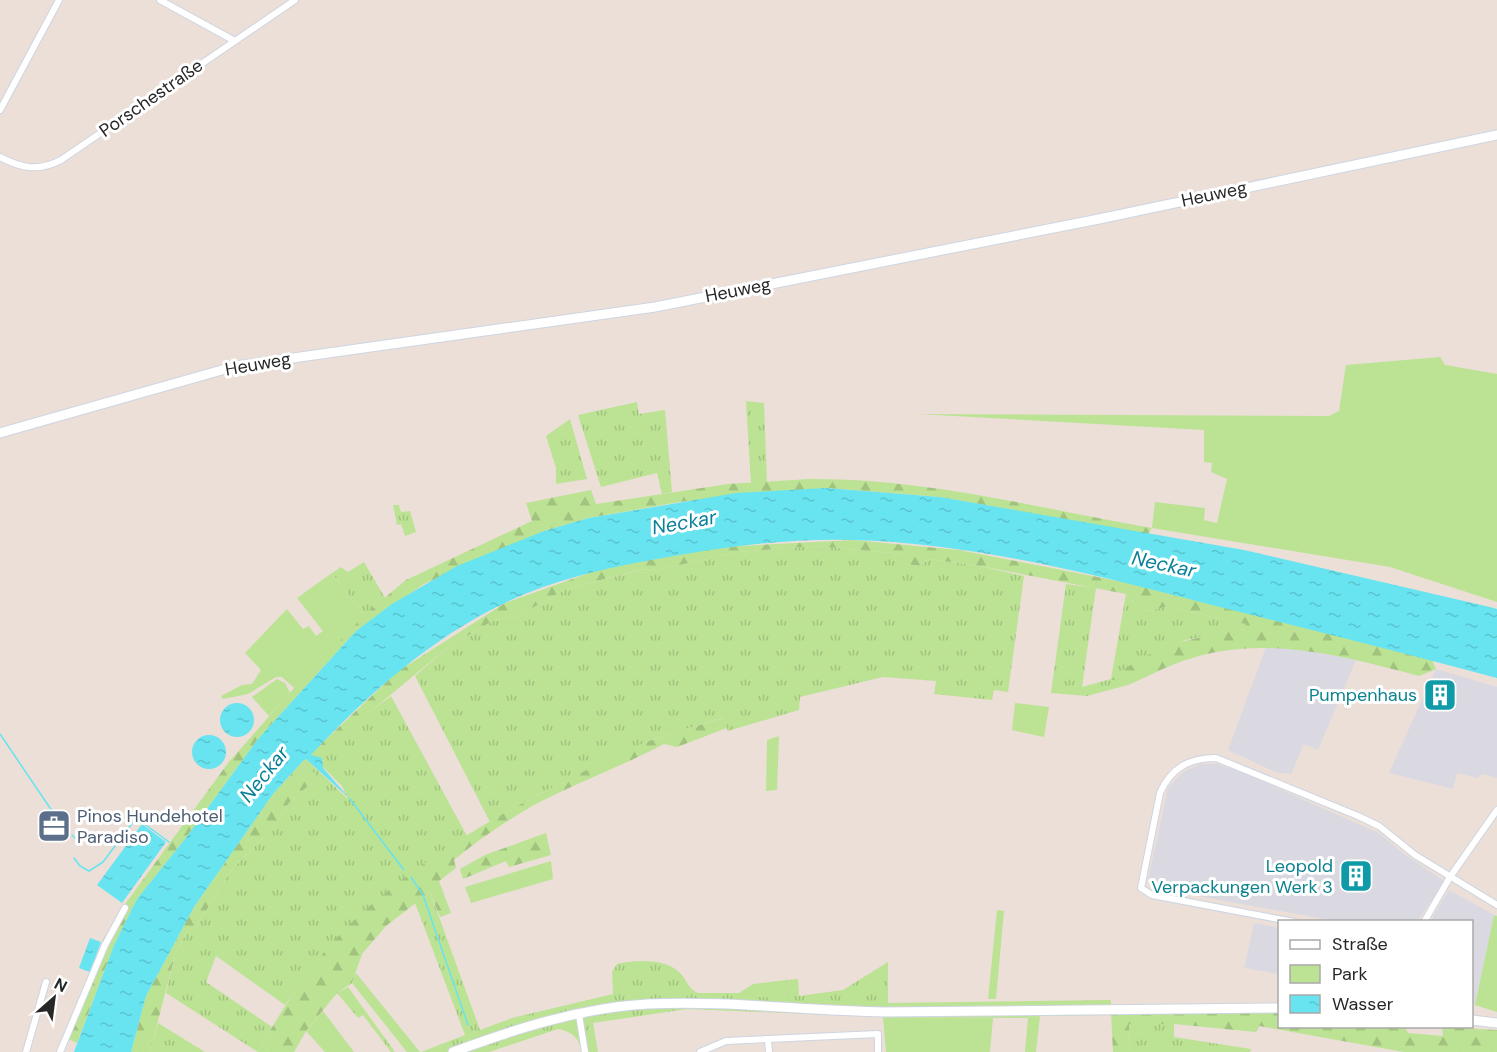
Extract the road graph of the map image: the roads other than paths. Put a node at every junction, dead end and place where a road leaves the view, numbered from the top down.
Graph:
1 (59, 0) edge
2 (160, 0) edge
3 (295, 0) edge
4 (232, 40) junction
5 (0, 110) edge
6 (1497, 135) edge
7 (0, 157) edge
8 (0, 433) edge
9 (1497, 810) edge
10 (1450, 877) junction
11 (1497, 905) edge
12 (125, 908) dead end
13 (1289, 920) edge
14 (1425, 920) edge
15 (46, 982) dead end
16 (1278, 1008) edge
17 (579, 1015) junction
18 (1473, 1020) edge
19 (1497, 1023) edge
20 (768, 1041) junction
21 (26, 1052) edge
22 (60, 1052) edge
23 (453, 1052) edge
24 (585, 1052) edge
25 (700, 1052) edge
26 (769, 1052) edge
27 (878, 1052) edge

1 - 5 street
2 - 4 street
3 - 4 street, Porschestraße
4 - 7 street, Porschestraße
6 - 8 street, Heuweg
9 - 10 street
10 - 11 street
10 - 13 street
10 - 14 street
12 - 22 street
15 - 21 street
16 - 17 street
17 - 23 street
17 - 24 street
18 - 19 street
20 - 25 street
20 - 26 street
20 - 27 street

